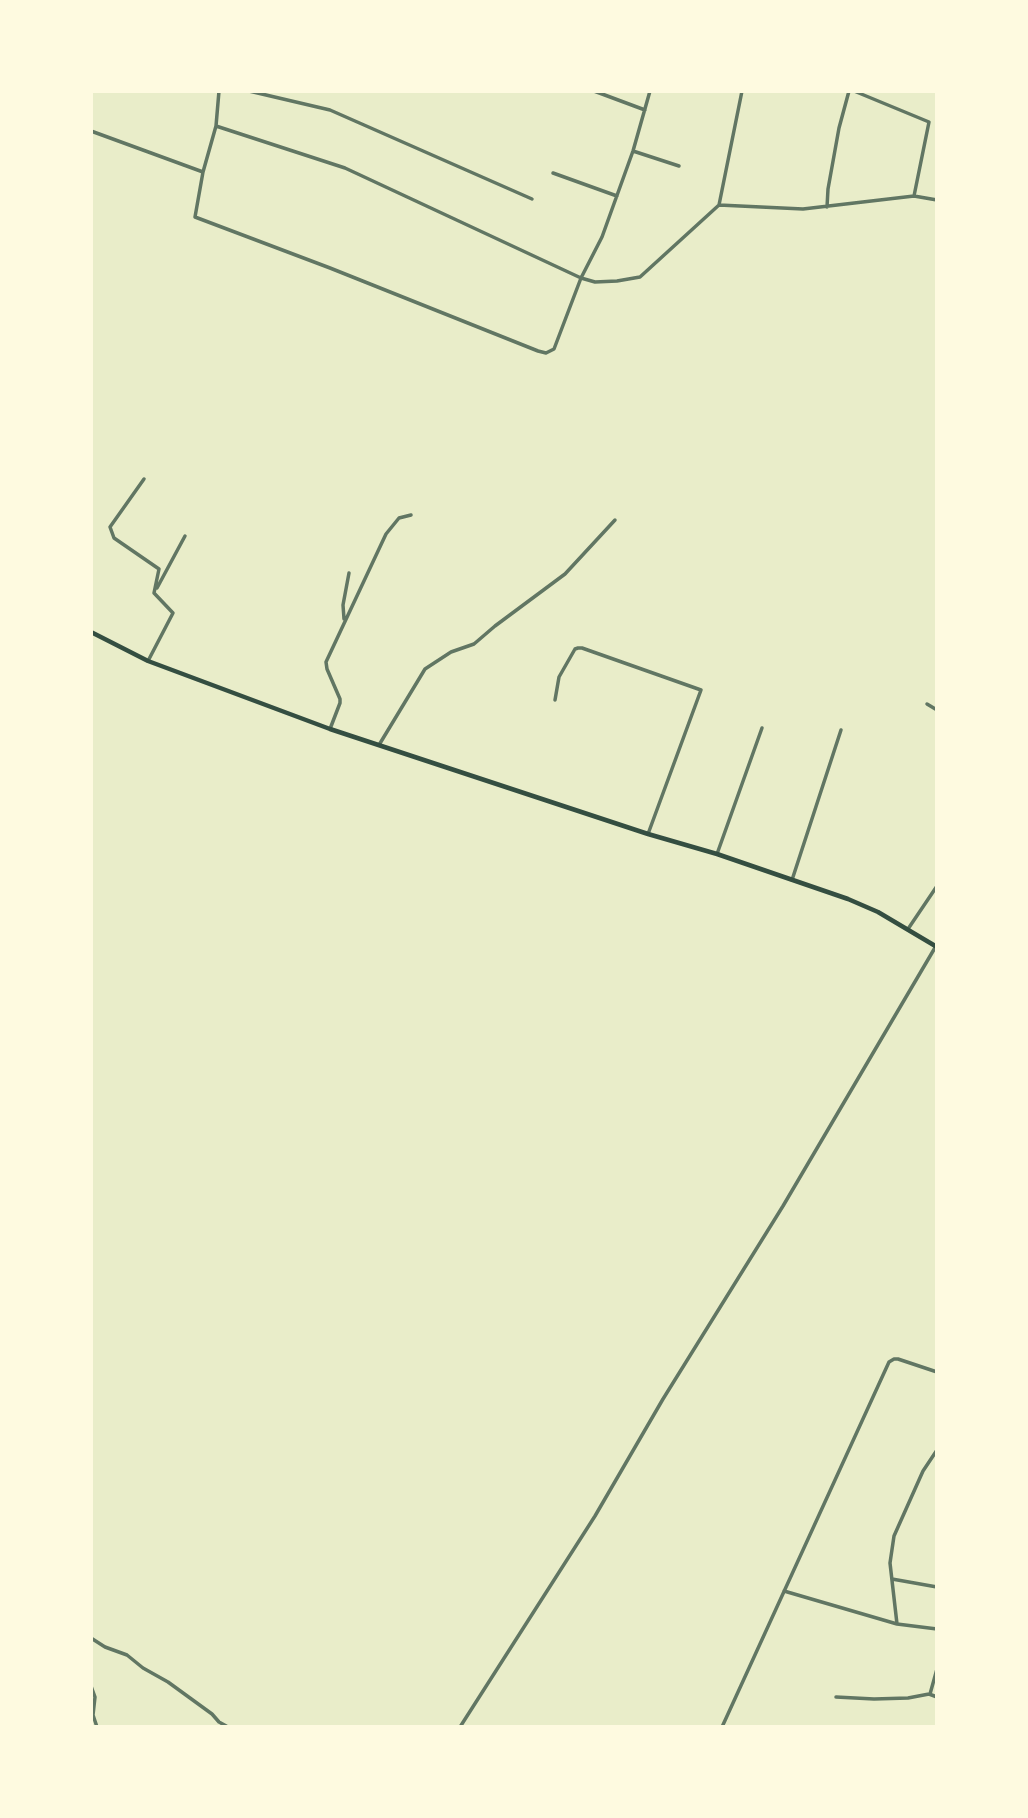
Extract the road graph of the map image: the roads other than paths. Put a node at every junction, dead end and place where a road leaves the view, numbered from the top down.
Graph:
1 (219, 91) edge
2 (249, 91) edge
3 (594, 91) edge
4 (650, 91) edge
5 (742, 91) edge
6 (852, 91) edge
7 (645, 110) junction
8 (216, 126) junction
9 (91, 131) edge
10 (633, 151) junction
11 (679, 166) dead end
12 (203, 172) junction
13 (553, 173) dead end
14 (617, 196) junction
15 (914, 196) junction
16 (532, 199) dead end
17 (937, 200) edge
18 (719, 205) junction
19 (827, 206) junction
20 (581, 278) junction
21 (144, 479) dead end
22 (411, 515) dead end
23 (615, 520) dead end
24 (185, 536) dead end
25 (349, 573) dead end
26 (154, 593) junction
27 (344, 622) junction
28 (91, 632) edge
29 (148, 661) junction
30 (555, 700) dead end
31 (927, 704) dead end
32 (937, 710) edge
33 (762, 728) dead end
34 (330, 729) junction
35 (841, 730) dead end
36 (379, 745) junction
37 (648, 834) junction
38 (717, 854) junction
39 (792, 880) junction
40 (937, 886) edge
41 (908, 929) junction
42 (937, 946) edge
43 (937, 1372) edge
44 (937, 1451) edge
45 (892, 1579) junction
46 (937, 1587) edge
47 (784, 1591) junction
48 (897, 1625) junction
49 (937, 1629) edge
50 (91, 1638) edge
51 (937, 1669) edge
52 (91, 1686) edge
53 (929, 1695) junction
54 (836, 1697) dead end
55 (937, 1697) edge
56 (97, 1727) edge
57 (228, 1727) edge
58 (460, 1727) edge
59 (722, 1727) edge

1 - 8 street
2 - 16 street
3 - 7 street
4 - 7 street
5 - 18 street
6 - 15 street
6 - 19 street
7 - 10 street
8 - 12 street
8 - 20 street
9 - 12 street
10 - 11 street
10 - 14 street
12 - 20 street
13 - 14 street
14 - 20 street
15 - 17 street
15 - 19 street
18 - 19 street
18 - 20 street
21 - 26 street
22 - 27 street
23 - 36 street
24 - 26 street
25 - 27 street
26 - 29 street
27 - 34 street
28 - 29 main road
29 - 34 main road
30 - 37 street
31 - 32 street
33 - 38 street
34 - 36 main road
35 - 39 street
36 - 37 main road
37 - 38 main road
38 - 39 main road
39 - 41 main road
40 - 41 street
41 - 42 main road
42 - 58 street
43 - 47 street
44 - 45 street
45 - 46 street
45 - 48 street
47 - 48 street
47 - 59 street
48 - 49 street
50 - 57 street
51 - 53 street
52 - 56 street
53 - 54 street
53 - 55 street

